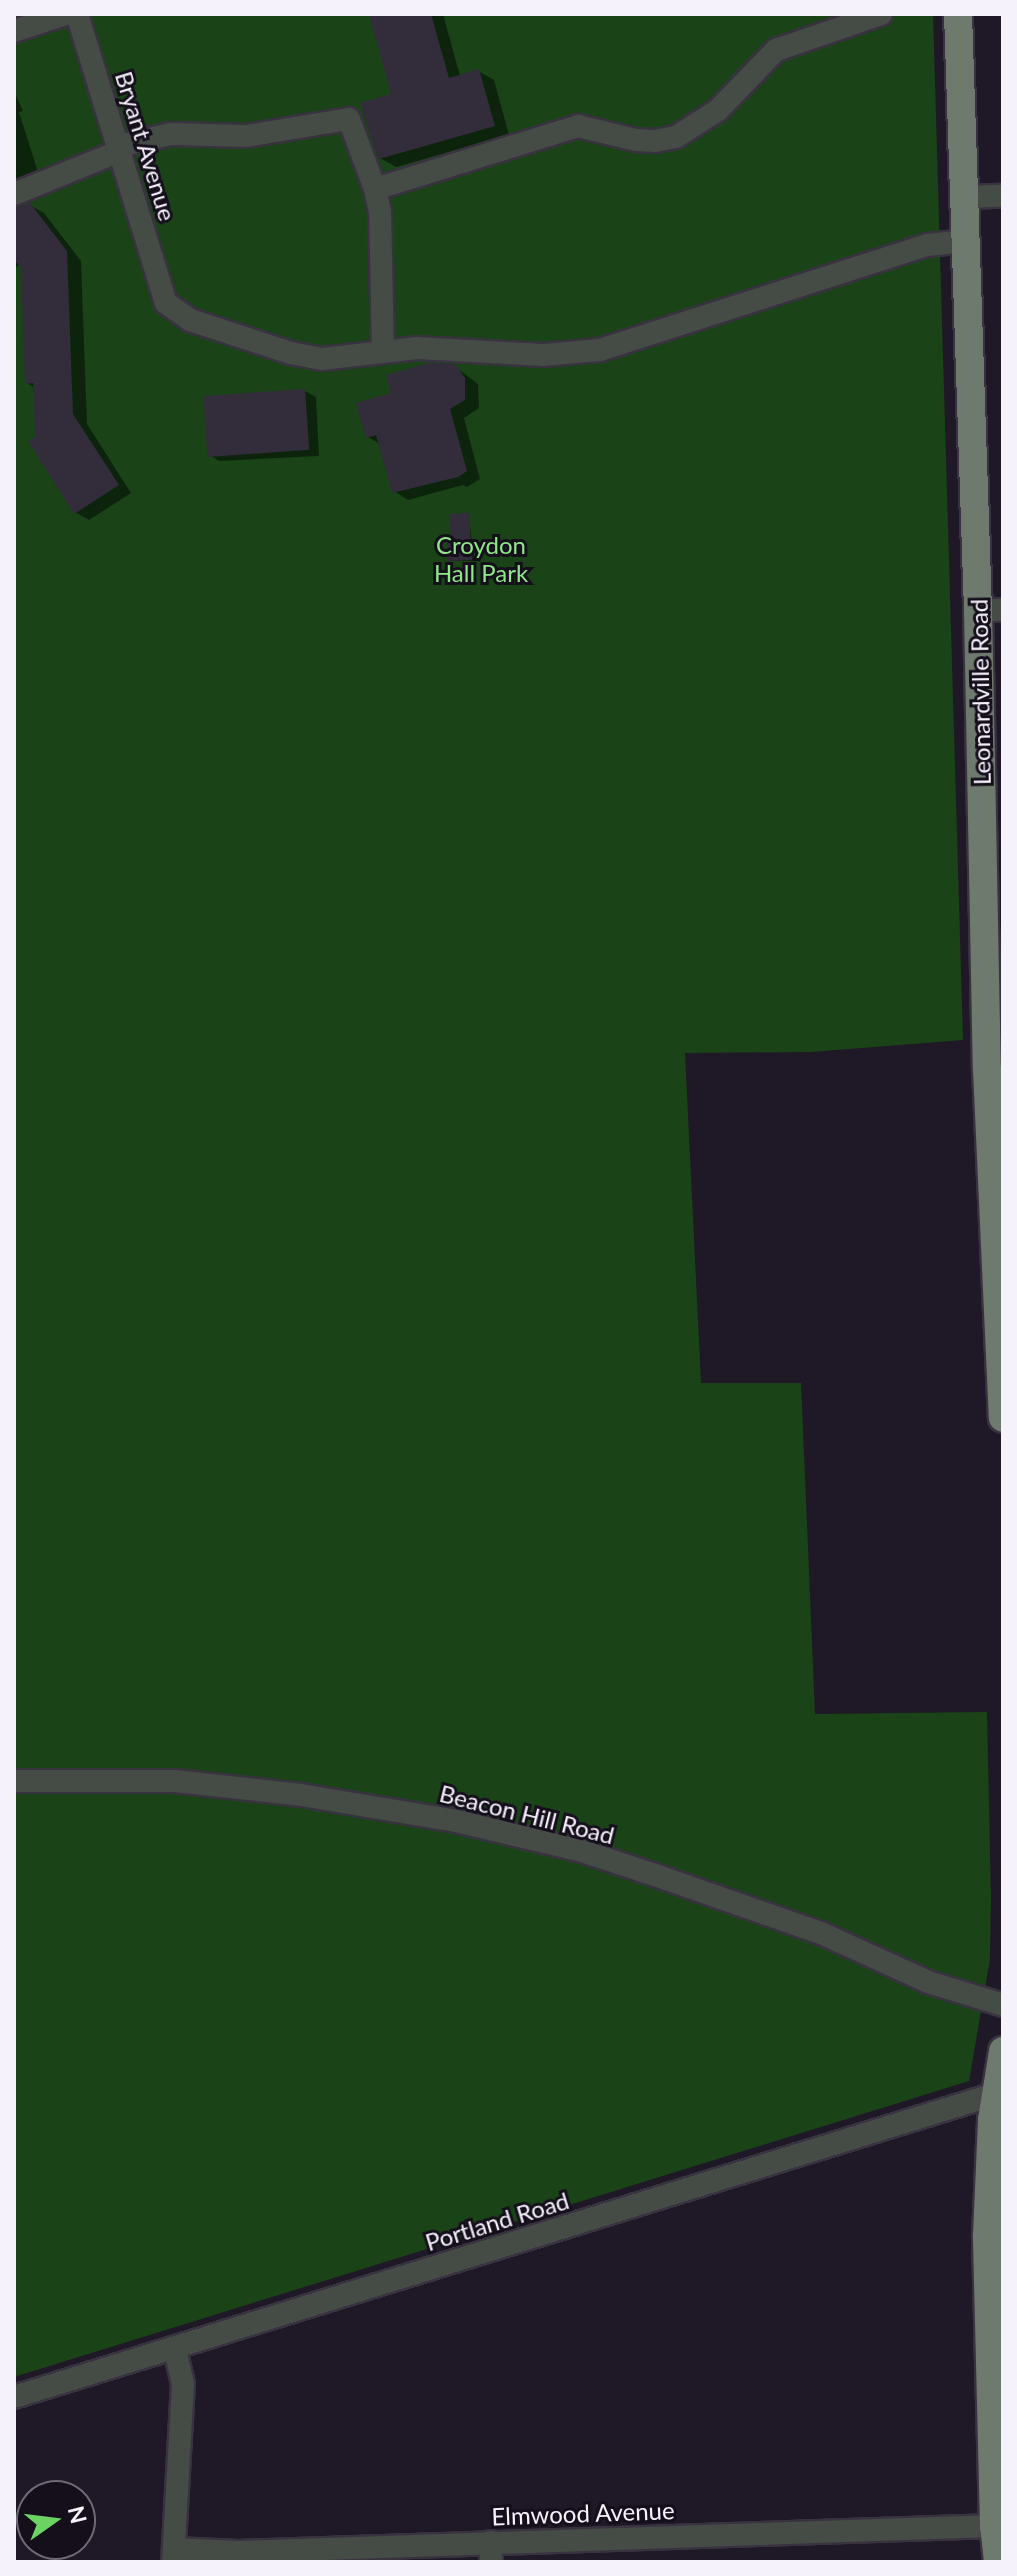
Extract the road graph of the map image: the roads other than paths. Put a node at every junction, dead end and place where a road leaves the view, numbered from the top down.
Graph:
1 (66, 14) edge
2 (77, 14) edge
3 (881, 14) edge
4 (958, 14) edge
5 (14, 31) edge
6 (119, 148) junction
7 (375, 189) junction
8 (14, 194) edge
9 (1003, 196) edge
10 (965, 197) junction
11 (967, 241) junction
12 (383, 351) junction
13 (991, 610) edge
14 (1003, 1418) edge
15 (14, 1781) edge
16 (1003, 2005) edge
17 (1003, 2051) edge
18 (995, 2094) junction
19 (995, 2277) edge
20 (175, 2348) junction
21 (14, 2397) edge
22 (994, 2526) junction
23 (491, 2552) edge
24 (173, 2556) edge
25 (998, 2562) edge

1 - 5 street
2 - 6 street, Bryant Avenue
3 - 7 street
4 - 10 main road, Leonardville Road
6 - 7 street
6 - 8 street
6 - 12 street, Bryant Avenue
7 - 12 street
9 - 10 street
10 - 11 main road, Leonardville Road
11 - 12 street
11 - 13 main road, Leonardville Road
13 - 14 main road, Leonardville Road
15 - 16 street, Beacon Hill Road
17 - 18 main road
18 - 19 main road
18 - 20 street, Portland Road
19 - 22 main road
20 - 21 street, Portland Road
20 - 24 street
22 - 23 street, Elmwood Avenue
22 - 25 main road
23 - 24 street, Elmwood Avenue

